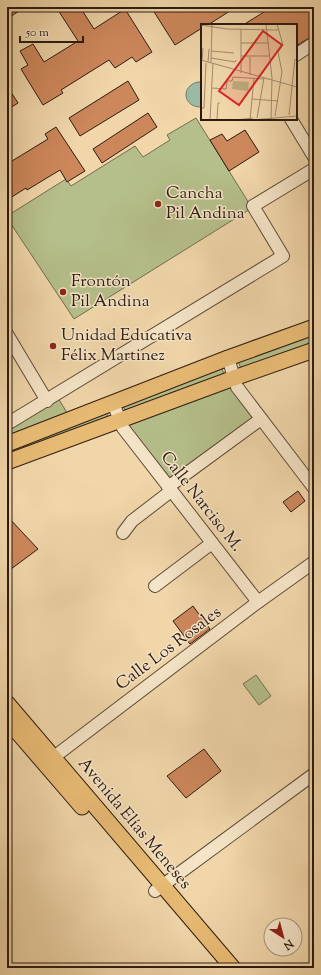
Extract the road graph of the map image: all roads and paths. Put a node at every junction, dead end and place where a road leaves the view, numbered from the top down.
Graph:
1 (314, 43) edge
2 (297, 54) edge
3 (291, 120) edge
4 (314, 157) edge
5 (314, 169) edge
6 (314, 327) edge
7 (7, 334) edge
8 (314, 350) edge
9 (228, 358) junction
10 (234, 378) junction
11 (47, 401) junction
12 (113, 403) junction
13 (261, 419) junction
14 (120, 421) junction
15 (7, 424) edge
16 (7, 444) edge
17 (7, 462) edge
18 (314, 488) edge
19 (169, 489) junction
20 (123, 533) dead end
21 (212, 543) junction
22 (314, 562) edge
23 (155, 586) dead end
24 (258, 602) junction
25 (7, 703) edge
26 (7, 720) edge
27 (49, 761) junction
28 (314, 774) edge
29 (158, 889) junction
30 (221, 968) edge
31 (233, 968) edge

1 - 2 street
3 - 4 street
5 - 11 street
6 - 9 main road
7 - 11 street
8 - 10 main road
9 - 10 street
9 - 12 main road
10 - 13 street
10 - 14 main road
11 - 15 street
12 - 14 street, Calle Narciso M.
12 - 16 main road
13 - 18 street
13 - 19 street
14 - 17 main road
14 - 19 street, Calle Narciso M.
19 - 20 street
19 - 21 street, Calle Narciso M.
21 - 23 street
21 - 24 street, Calle Narciso M.
22 - 24 street, Calle Los Rosales
24 - 27 street, Calle Los Rosales
25 - 27 main road, Avenida Elías Meneses
26 - 27 main road, Avenida Elías Meneses
27 - 29 main road, Avenida Elías Meneses
28 - 29 street
29 - 30 main road, Avenida Elías Meneses
29 - 31 main road, Avenida Elías Meneses

